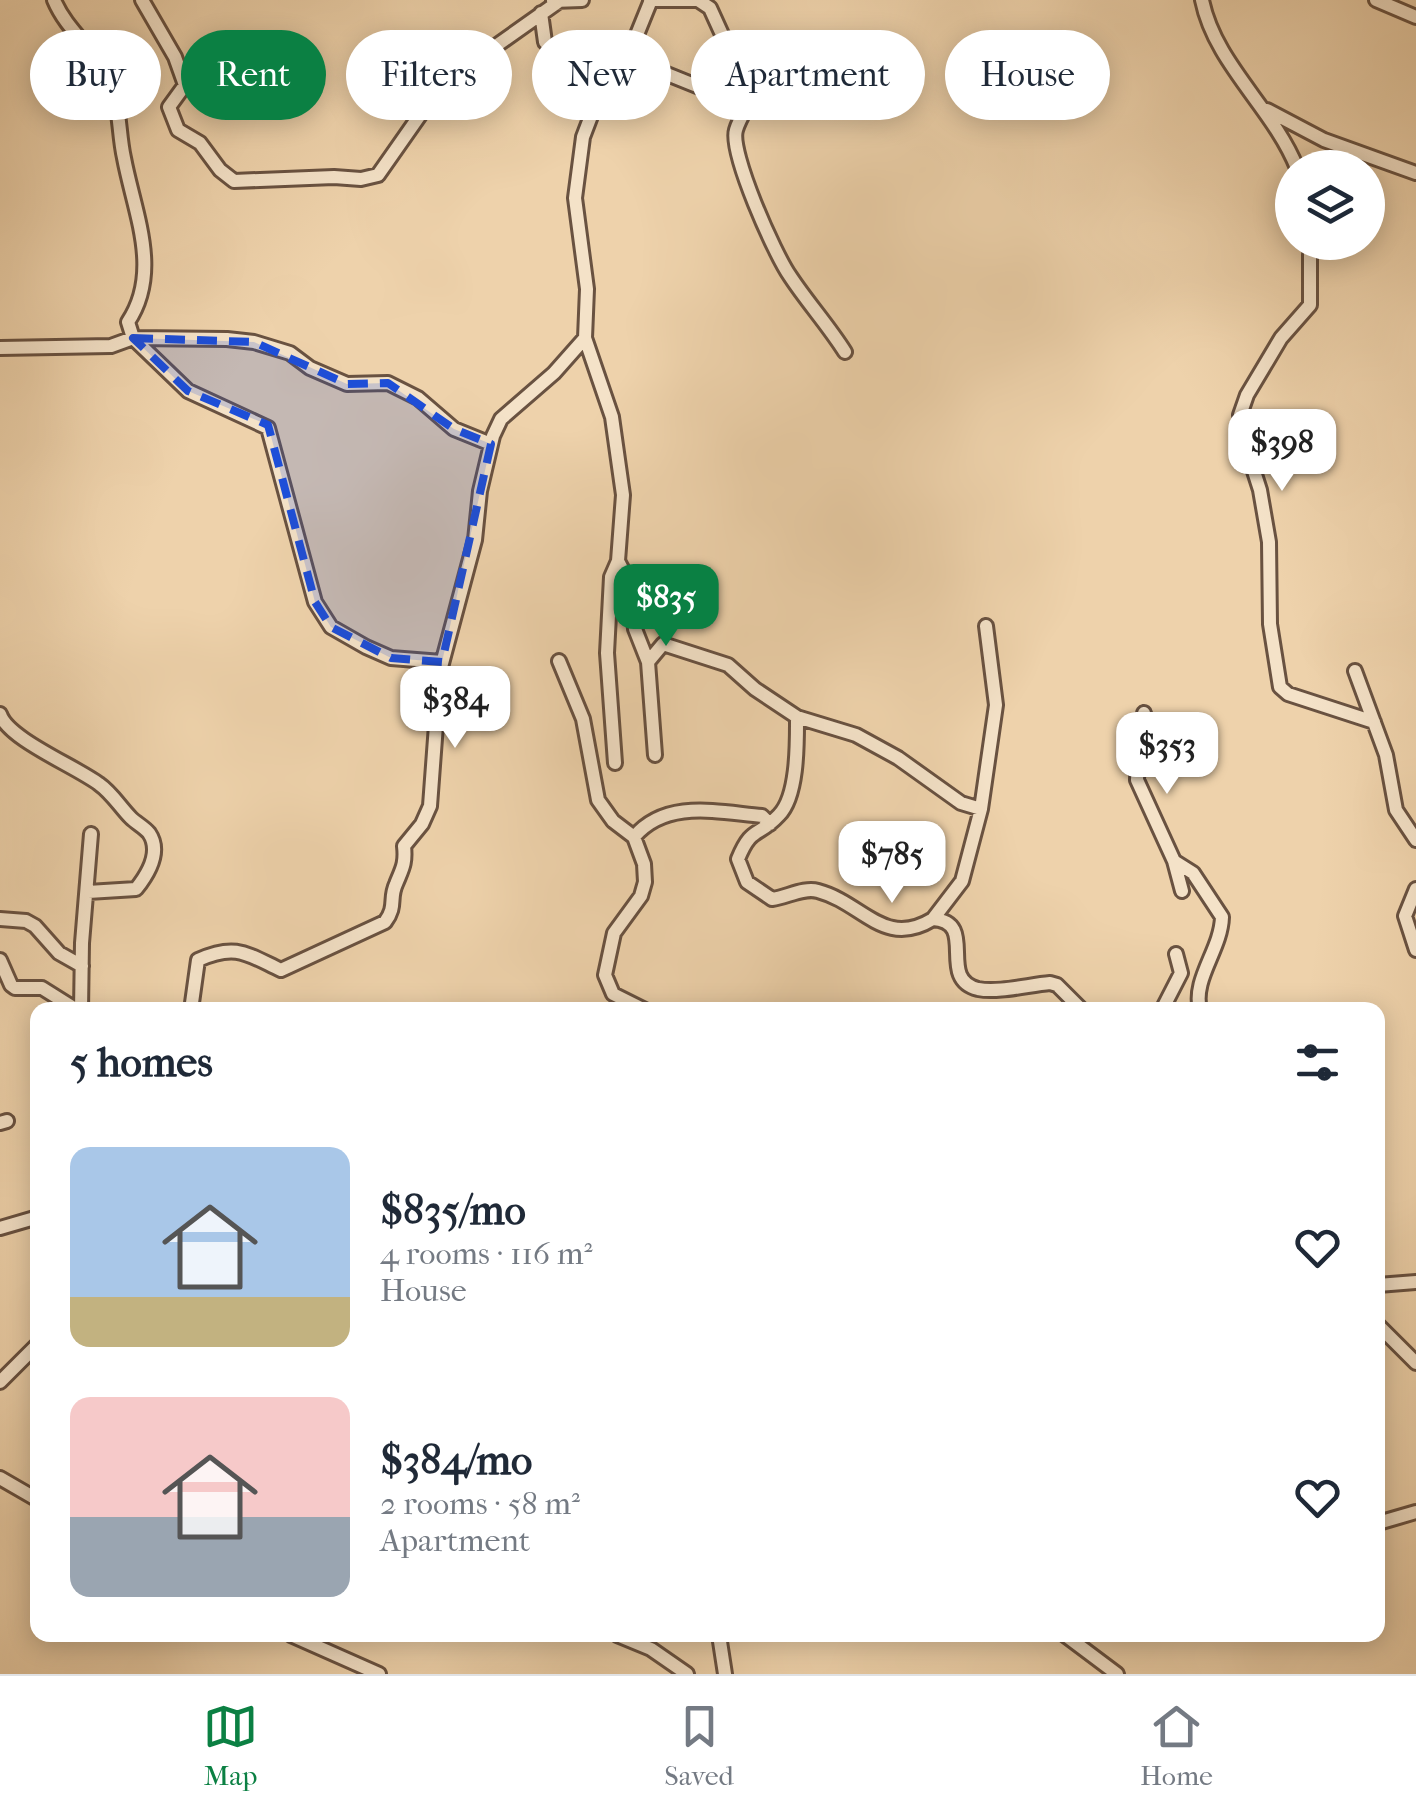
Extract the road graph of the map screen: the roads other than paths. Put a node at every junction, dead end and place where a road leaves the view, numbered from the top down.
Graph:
1 (54, 0) edge
2 (142, 0) edge
3 (582, 0) edge
4 (650, 0) edge
5 (696, 0) edge
6 (1202, 0) edge
7 (1376, 0) edge
8 (554, 1) edge
9 (677, 1) edge
10 (541, 13) junction
11 (1416, 17) edge
12 (544, 30) edge
13 (639, 30) edge
14 (719, 30) edge
15 (1265, 108) junction
16 (589, 120) edge
17 (742, 120) edge
18 (1287, 150) edge
19 (1354, 150) edge
20 (1385, 161) edge
21 (1416, 173) edge
22 (1310, 260) edge
23 (133, 338) junction
24 (585, 338) junction
25 (0, 348) edge
26 (845, 352) dead end
27 (491, 444) junction
28 (618, 562) junction
29 (986, 626) dead end
30 (559, 660) dead end
31 (442, 662) junction
32 (648, 662) junction
33 (1355, 672) dead end
34 (1144, 713) dead end
35 (0, 714) edge
36 (797, 717) junction
37 (1374, 722) junction
38 (655, 755) dead end
39 (615, 762) dead end
40 (981, 809) junction
41 (770, 824) junction
42 (91, 834) dead end
43 (634, 838) junction
44 (1416, 840) edge
45 (1174, 861) junction
46 (1416, 889) edge
47 (1182, 891) dead end
48 (88, 892) junction
49 (0, 919) edge
50 (933, 919) junction
51 (1416, 950) edge
52 (1176, 954) dead end
53 (1, 962) edge
54 (82, 966) junction
55 (66, 1002) edge
56 (80, 1002) edge
57 (192, 1002) edge
58 (630, 1002) edge
59 (1074, 1002) edge
60 (1166, 1002) edge
61 (1199, 1002) edge
62 (30, 1219) edge
63 (0, 1228) edge
64 (1416, 1282) edge
65 (1385, 1284) edge
66 (1385, 1332) edge
67 (30, 1352) edge
68 (1416, 1363) edge
69 (0, 1382) edge
70 (0, 1478) edge
71 (30, 1495) edge
72 (1416, 1512) edge
73 (1385, 1521) edge
74 (308, 1642) edge
75 (634, 1642) edge
76 (720, 1642) edge
77 (1074, 1642) edge
78 (379, 1674) edge
79 (687, 1674) edge
80 (726, 1674) edge
81 (1116, 1674) edge

1 - 23 street
2 - 10 street
3 - 8 street
4 - 9 street
4 - 13 street
5 - 9 street
5 - 14 street
6 - 15 street
7 - 11 street
8 - 10 street
10 - 12 street
15 - 18 street
15 - 19 street
16 - 24 street
17 - 26 street
20 - 21 street
22 - 37 street
23 - 25 street
23 - 27 street
23 - 31 street
24 - 27 street
24 - 28 street
27 - 31 street
28 - 32 street
28 - 39 street
29 - 40 street
30 - 43 street
31 - 57 street
32 - 36 street
32 - 38 street
33 - 37 street
34 - 45 street
35 - 48 street
36 - 40 street
36 - 41 street
37 - 44 street
40 - 50 street
41 - 43 street
41 - 50 street
42 - 48 street
43 - 58 street
45 - 47 street
45 - 61 street
46 - 51 street
48 - 54 street
49 - 54 street
50 - 59 street
52 - 60 street
53 - 55 street
54 - 56 street
62 - 63 street
64 - 65 street
66 - 68 street
67 - 69 street
70 - 71 street
72 - 73 street
74 - 78 street
75 - 79 street
76 - 80 street
77 - 81 street

